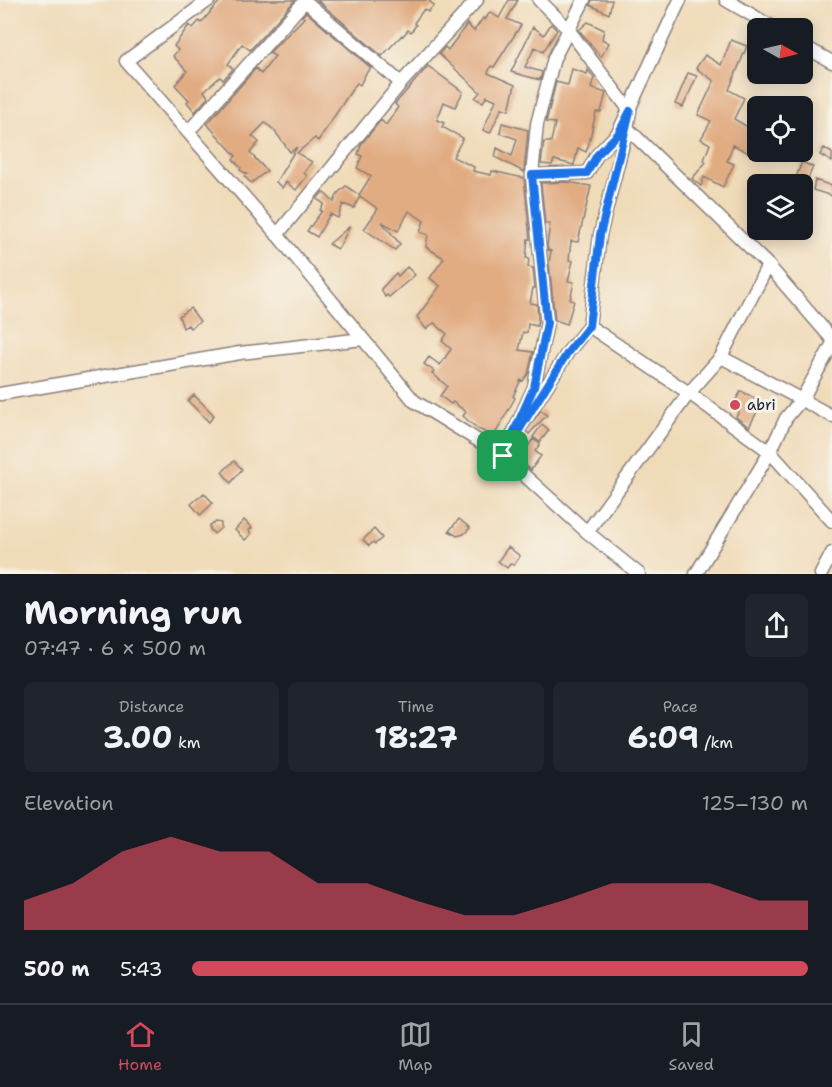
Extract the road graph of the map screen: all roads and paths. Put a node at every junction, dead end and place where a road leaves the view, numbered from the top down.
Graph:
1 (209, 0) edge
2 (305, 0) edge
3 (477, 0) edge
4 (538, 0) edge
5 (584, 0) edge
6 (680, 0) edge
7 (726, 0) edge
8 (757, 18) edge
9 (568, 29) junction
10 (813, 51) edge
11 (832, 62) edge
12 (402, 83) junction
13 (630, 111) junction
14 (627, 128) junction
15 (188, 132) junction
16 (532, 175) junction
17 (277, 235) junction
18 (768, 265) junction
19 (589, 326) junction
20 (363, 339) junction
21 (832, 339) edge
22 (832, 345) edge
23 (721, 357) junction
24 (688, 393) junction
25 (0, 394) edge
26 (802, 399) junction
27 (832, 416) edge
28 (770, 452) junction
29 (503, 456) junction
30 (832, 520) edge
31 (587, 532) junction
32 (832, 553) edge
33 (639, 574) edge
34 (696, 574) edge
35 (821, 574) edge

1 - 15 street
2 - 12 street
2 - 15 street
3 - 12 street
4 - 9 street
5 - 9 street
6 - 13 street
7 - 8 street
9 - 13 street
9 - 16 street
10 - 11 street
12 - 17 street
13 - 14 street
13 - 16 street
14 - 18 street
14 - 19 street
15 - 17 street
16 - 29 street
17 - 20 street
18 - 21 street
18 - 23 street
19 - 24 street
19 - 29 street
20 - 25 street
20 - 29 street
22 - 26 street
23 - 24 street
23 - 26 street
24 - 28 street
24 - 31 street
26 - 27 street
26 - 28 street
28 - 30 street
28 - 34 street
29 - 31 street
31 - 33 street
32 - 35 street

